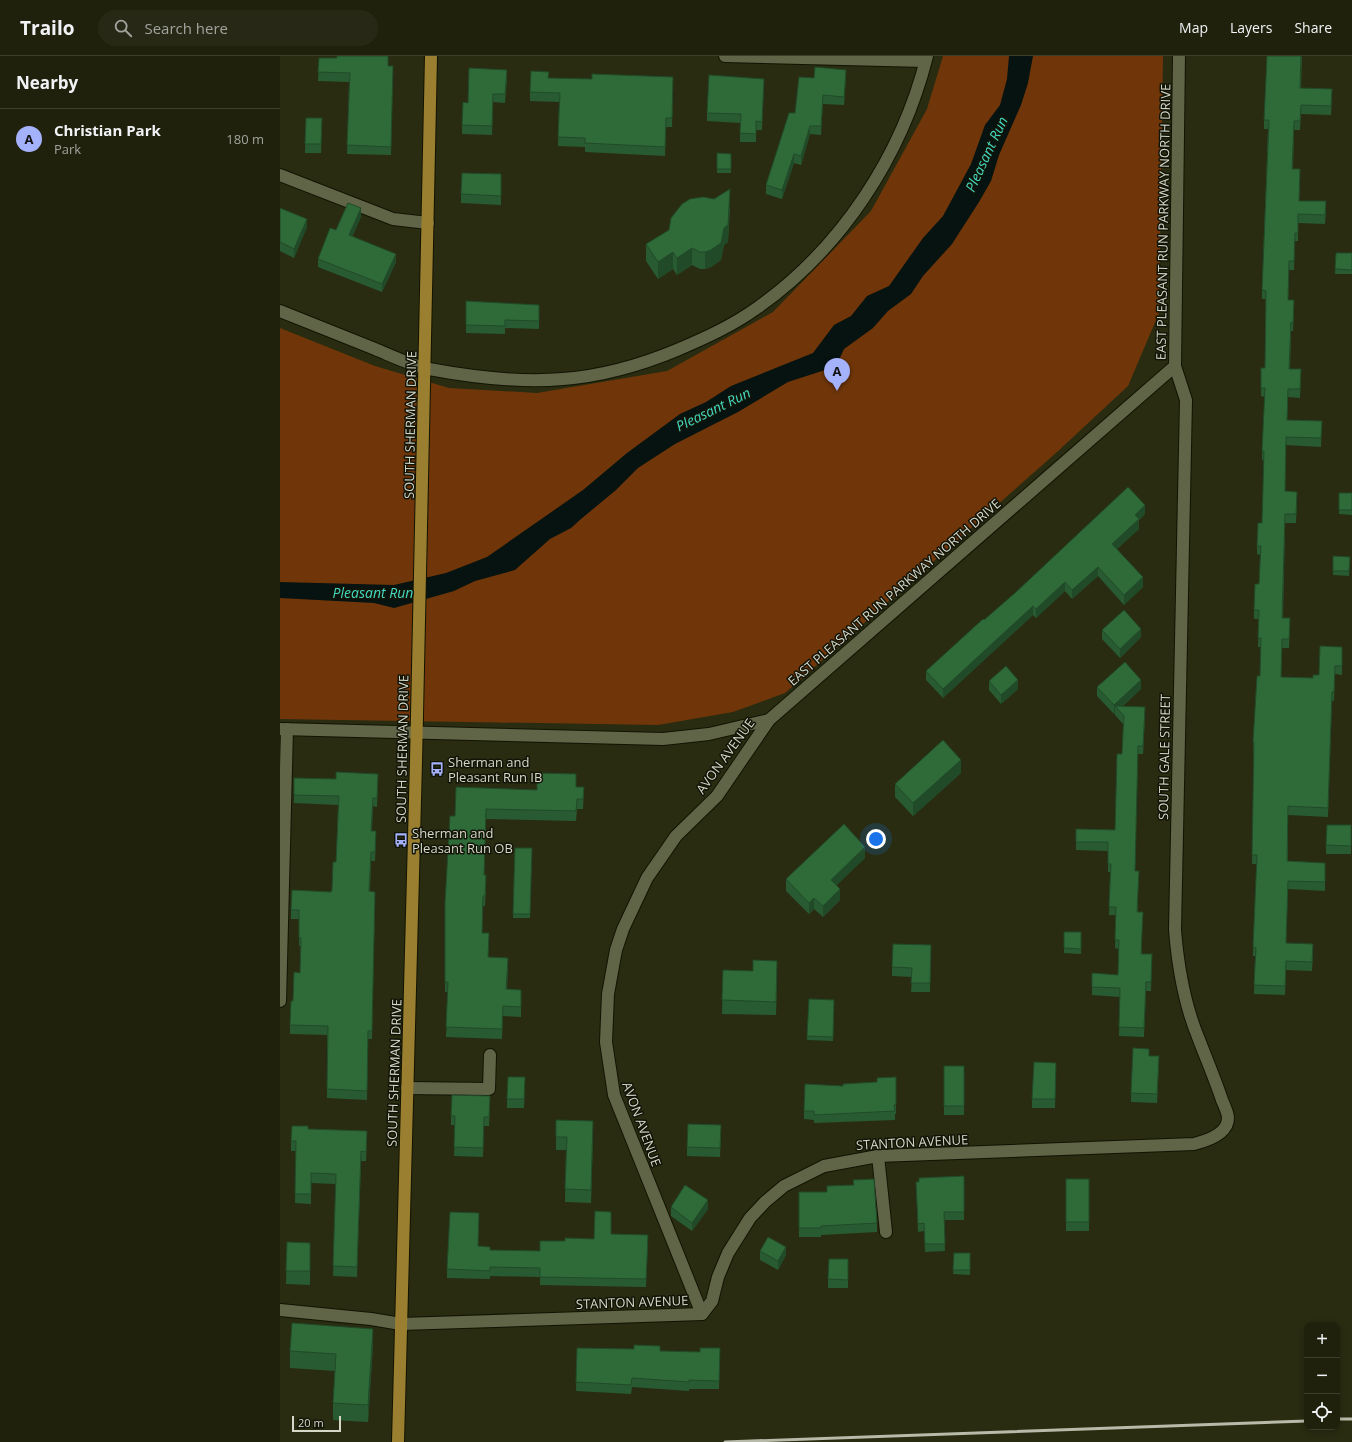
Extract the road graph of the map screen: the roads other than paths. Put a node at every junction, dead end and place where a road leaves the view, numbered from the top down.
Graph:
1 (431, 56) edge
2 (725, 56) edge
3 (1179, 56) edge
4 (926, 58) edge
5 (280, 175) edge
6 (428, 223) junction
7 (280, 311) edge
8 (1175, 366) junction
9 (425, 368) junction
10 (769, 720) junction
11 (283, 729) edge
12 (417, 731) junction
13 (280, 1001) edge
14 (490, 1055) dead end
15 (407, 1088) junction
16 (1215, 1136) joint
17 (878, 1156) junction
18 (886, 1232) dead end
19 (280, 1310) edge
20 (702, 1314) junction
21 (400, 1324) junction
22 (398, 1442) edge

1 - 6 main road, SOUTH SHERMAN DRIVE
2 - 4 street
3 - 8 street, EAST PLEASANT RUN PARKWAY NORTH DRIVE
4 - 9 street
5 - 6 street
6 - 9 main road, SOUTH SHERMAN DRIVE
7 - 9 street
8 - 10 street, EAST PLEASANT RUN PARKWAY NORTH DRIVE
8 - 16 street, SOUTH GALE STREET
9 - 12 main road, SOUTH SHERMAN DRIVE
10 - 12 street, EAST PLEASANT RUN PARKWAY NORTH DRIVE
10 - 20 street, AVON AVENUE
11 - 12 street, EAST PLEASANT RUN PARKWAY NORTH DRIVE
11 - 13 street
12 - 15 main road, SOUTH SHERMAN DRIVE
14 - 15 street
15 - 21 main road, SOUTH SHERMAN DRIVE
16 - 17 street, STANTON AVENUE
17 - 18 street
17 - 20 street, STANTON AVENUE
19 - 21 street, STANTON AVENUE
20 - 21 street, STANTON AVENUE
21 - 22 main road, SOUTH SHERMAN DRIVE

